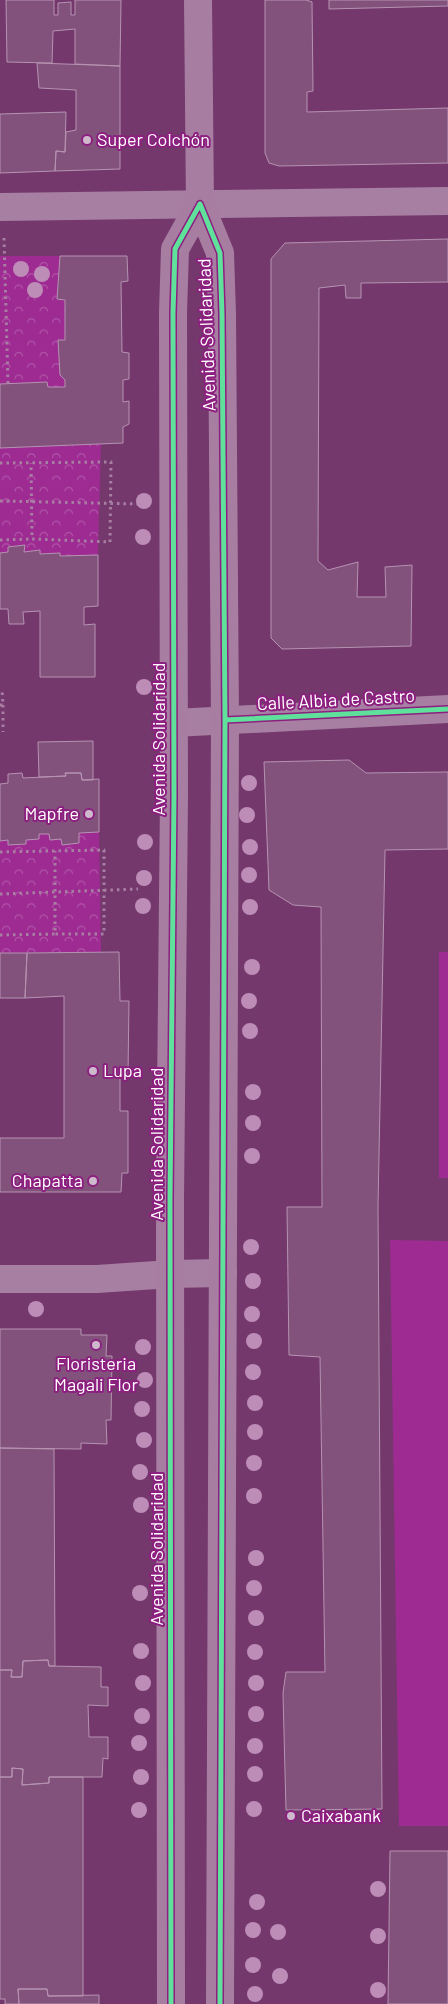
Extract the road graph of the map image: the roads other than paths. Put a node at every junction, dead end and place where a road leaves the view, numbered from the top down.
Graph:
1 (198, 0) edge
2 (448, 201) edge
3 (200, 204) junction
4 (2, 208) edge
5 (448, 709) edge
6 (225, 720) junction
7 (174, 723) junction
8 (223, 1273) junction
9 (170, 1274) junction
10 (0, 1279) edge
11 (171, 2004) edge
12 (220, 2004) edge

1 - 3 main road, Avenida Solidaridad
2 - 3 street
3 - 4 street
3 - 6 main road, Avenida Solidaridad
3 - 7 main road, Avenida Solidaridad
5 - 6 street, Calle Albia de Castro
6 - 7 street, Calle Albia de Castro
6 - 8 main road, Avenida Solidaridad
7 - 9 main road, Avenida Solidaridad
8 - 9 street
8 - 12 main road, Avenida Solidaridad
9 - 10 street
9 - 11 main road, Avenida Solidaridad

